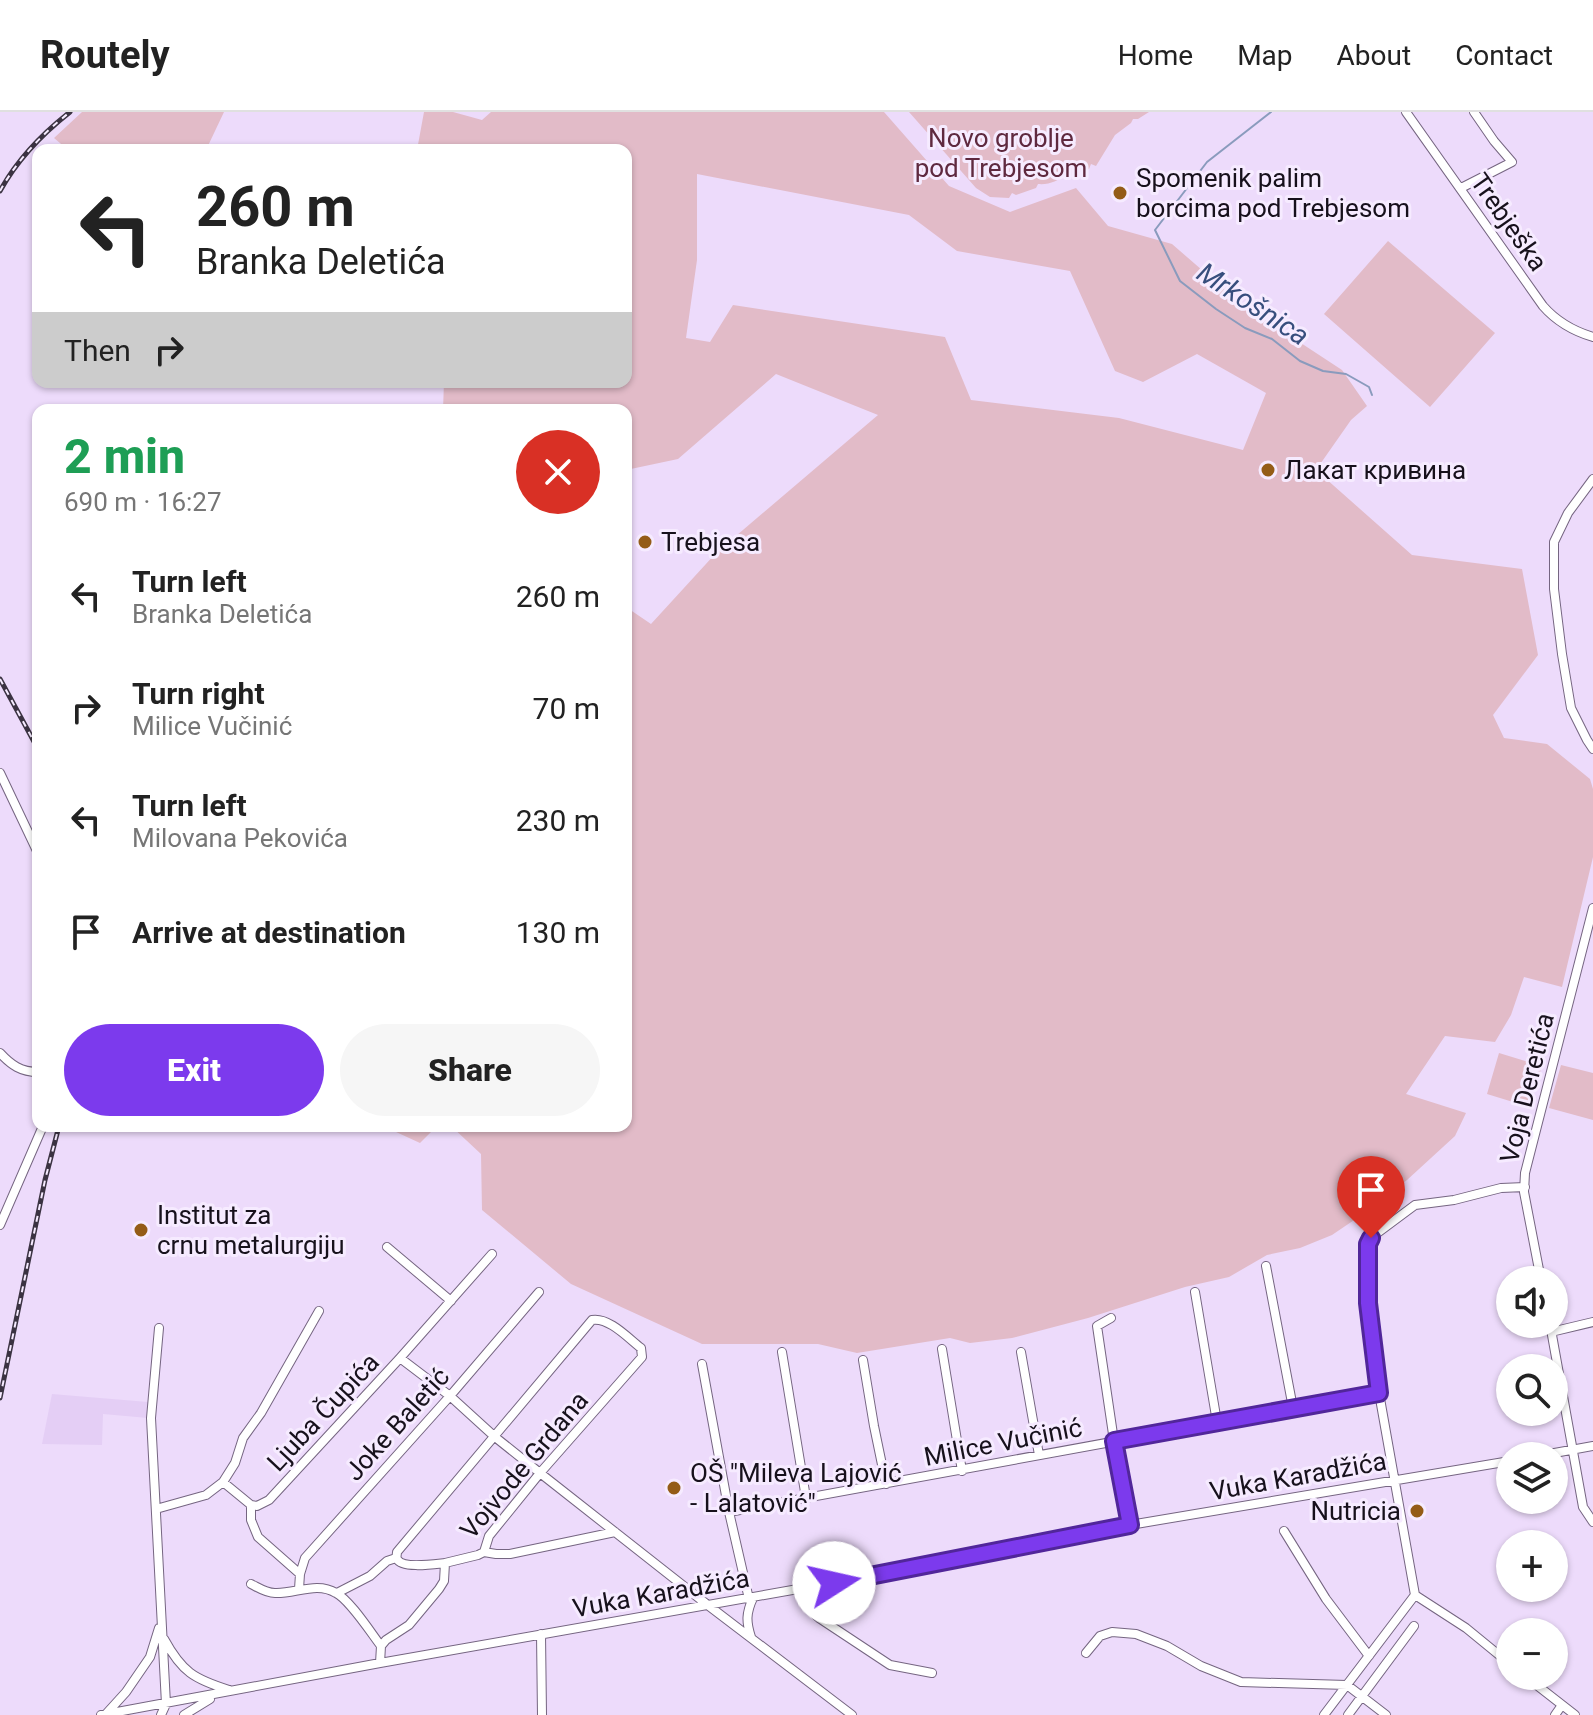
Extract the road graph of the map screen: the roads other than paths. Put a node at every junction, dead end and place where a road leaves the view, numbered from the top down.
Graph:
1 (1406, 112) edge
2 (1474, 112) edge
3 (1461, 188) junction
4 (1593, 337) edge
5 (1593, 479) edge
6 (1593, 749) edge
7 (0, 773) edge
8 (32, 840) edge
9 (1593, 908) edge
10 (0, 1053) edge
11 (32, 1072) edge
12 (40, 1132) edge
13 (1525, 1187) junction
14 (0, 1225) edge
15 (387, 1247) dead end
16 (492, 1254) dead end
17 (1266, 1266) dead end
18 (1539, 1266) edge
19 (539, 1292) dead end
20 (1195, 1292) dead end
21 (451, 1301) junction
22 (319, 1311) dead end
23 (1111, 1318) dead end
24 (1593, 1322) edge
25 (1568, 1325) edge
26 (159, 1328) dead end
27 (1552, 1338) edge
28 (942, 1349) dead end
29 (782, 1352) dead end
30 (1021, 1352) dead end
31 (400, 1358) junction
32 (863, 1360) dead end
33 (702, 1364) dead end
34 (1379, 1393) junction
35 (450, 1396) junction
36 (1293, 1408) junction
37 (1217, 1422) junction
38 (495, 1437) junction
39 (1114, 1441) junction
40 (1593, 1446) edge
41 (1573, 1450) junction
42 (1568, 1451) edge
43 (1039, 1455) junction
44 (1496, 1463) edge
45 (962, 1471) junction
46 (540, 1473) junction
47 (1396, 1479) junction
48 (223, 1482) junction
49 (886, 1484) junction
50 (806, 1498) junction
51 (251, 1505) junction
52 (156, 1509) junction
53 (729, 1512) junction
54 (1593, 1522) edge
55 (1130, 1525) junction
56 (1284, 1531) dead end
57 (615, 1532) junction
58 (484, 1552) junction
59 (396, 1557) junction
60 (445, 1563) junction
61 (300, 1574) junction
62 (251, 1584) dead end
63 (812, 1587) junction
64 (299, 1589) junction
65 (337, 1593) junction
66 (1415, 1595) junction
67 (751, 1598) junction
68 (709, 1606) junction
69 (162, 1620) junction
70 (1414, 1626) dead end
71 (541, 1634) junction
72 (163, 1636) junction
73 (751, 1638) junction
74 (381, 1646) junction
75 (1086, 1653) dead end
76 (1496, 1653) edge
77 (1369, 1656) junction
78 (380, 1663) junction
79 (932, 1673) dead end
80 (1347, 1685) junction
81 (1543, 1690) edge
82 (230, 1691) junction
83 (1362, 1696) junction
84 (166, 1704) junction
85 (1562, 1705) junction
86 (108, 1714) edge
87 (161, 1715) edge
88 (184, 1715) edge
89 (542, 1715) edge
90 (852, 1715) edge
91 (1324, 1715) edge
92 (1348, 1715) edge
93 (1386, 1715) edge
94 (1555, 1715) edge
95 (1575, 1715) edge

1 - 3 street, Trebješka
2 - 3 street
3 - 4 street, Trebješka
5 - 6 street
7 - 8 street
9 - 13 street, Voja Deretića
10 - 11 street
12 - 14 street
13 - 18 street, Voja Deretića
13 - 34 street
15 - 21 street
16 - 21 street, Ljuba Čupića
17 - 36 street
19 - 35 street, Joke Baletić
20 - 37 street
21 - 31 street, Ljuba Čupića
22 - 48 street
23 - 39 street
24 - 25 street
26 - 52 street
27 - 41 street
28 - 45 street
29 - 50 street
30 - 43 street
31 - 35 street
31 - 51 street, Ljuba Čupića
32 - 49 street
33 - 53 street
34 - 36 street, Milice Vučinić
34 - 47 street
35 - 38 street
35 - 61 street, Joke Baletić
36 - 37 street, Milice Vučinić
37 - 39 street, Milice Vučinić
38 - 46 street
38 - 46 street, Vojvode Grdana
38 - 59 street
39 - 43 street, Milice Vučinić
39 - 55 street
40 - 41 street
41 - 42 street
41 - 54 street
43 - 45 street, Milice Vučinić
44 - 47 street, Vuka Karadžića
45 - 49 street, Milice Vučinić
46 - 57 street
46 - 58 street, Vojvode Grdana
47 - 55 street, Vuka Karadžića
47 - 66 street
48 - 51 street
48 - 52 street
49 - 50 street, Milice Vučinić
50 - 53 street, Milice Vučinić
51 - 61 street
52 - 69 street
53 - 67 street
55 - 63 street, Vuka Karadžića
56 - 77 street
57 - 58 street
57 - 68 street
58 - 60 street, Vojvode Grdana
59 - 60 street
59 - 65 street
60 - 74 street, Vojvode Grdana
61 - 64 street, Joke Baletić
62 - 64 street
63 - 67 street, Vuka Karadžića
63 - 79 street
64 - 65 street
65 - 74 street
66 - 76 street
66 - 77 street
67 - 68 street, Vuka Karadžića
67 - 73 street
68 - 71 street, Vuka Karadžića
68 - 73 street
69 - 72 street
69 - 86 street
70 - 83 street
71 - 78 street, Vuka Karadžića
71 - 89 street
72 - 82 street
72 - 84 street
73 - 90 street
74 - 78 street
75 - 80 street
77 - 80 street
78 - 82 street, Vuka Karadžića
80 - 83 street
80 - 91 street
81 - 85 street
82 - 84 street, Vuka Karadžića
82 - 88 street
83 - 92 street
83 - 93 street
84 - 86 street, Vuka Karadžića
84 - 87 street
85 - 94 street
85 - 95 street

